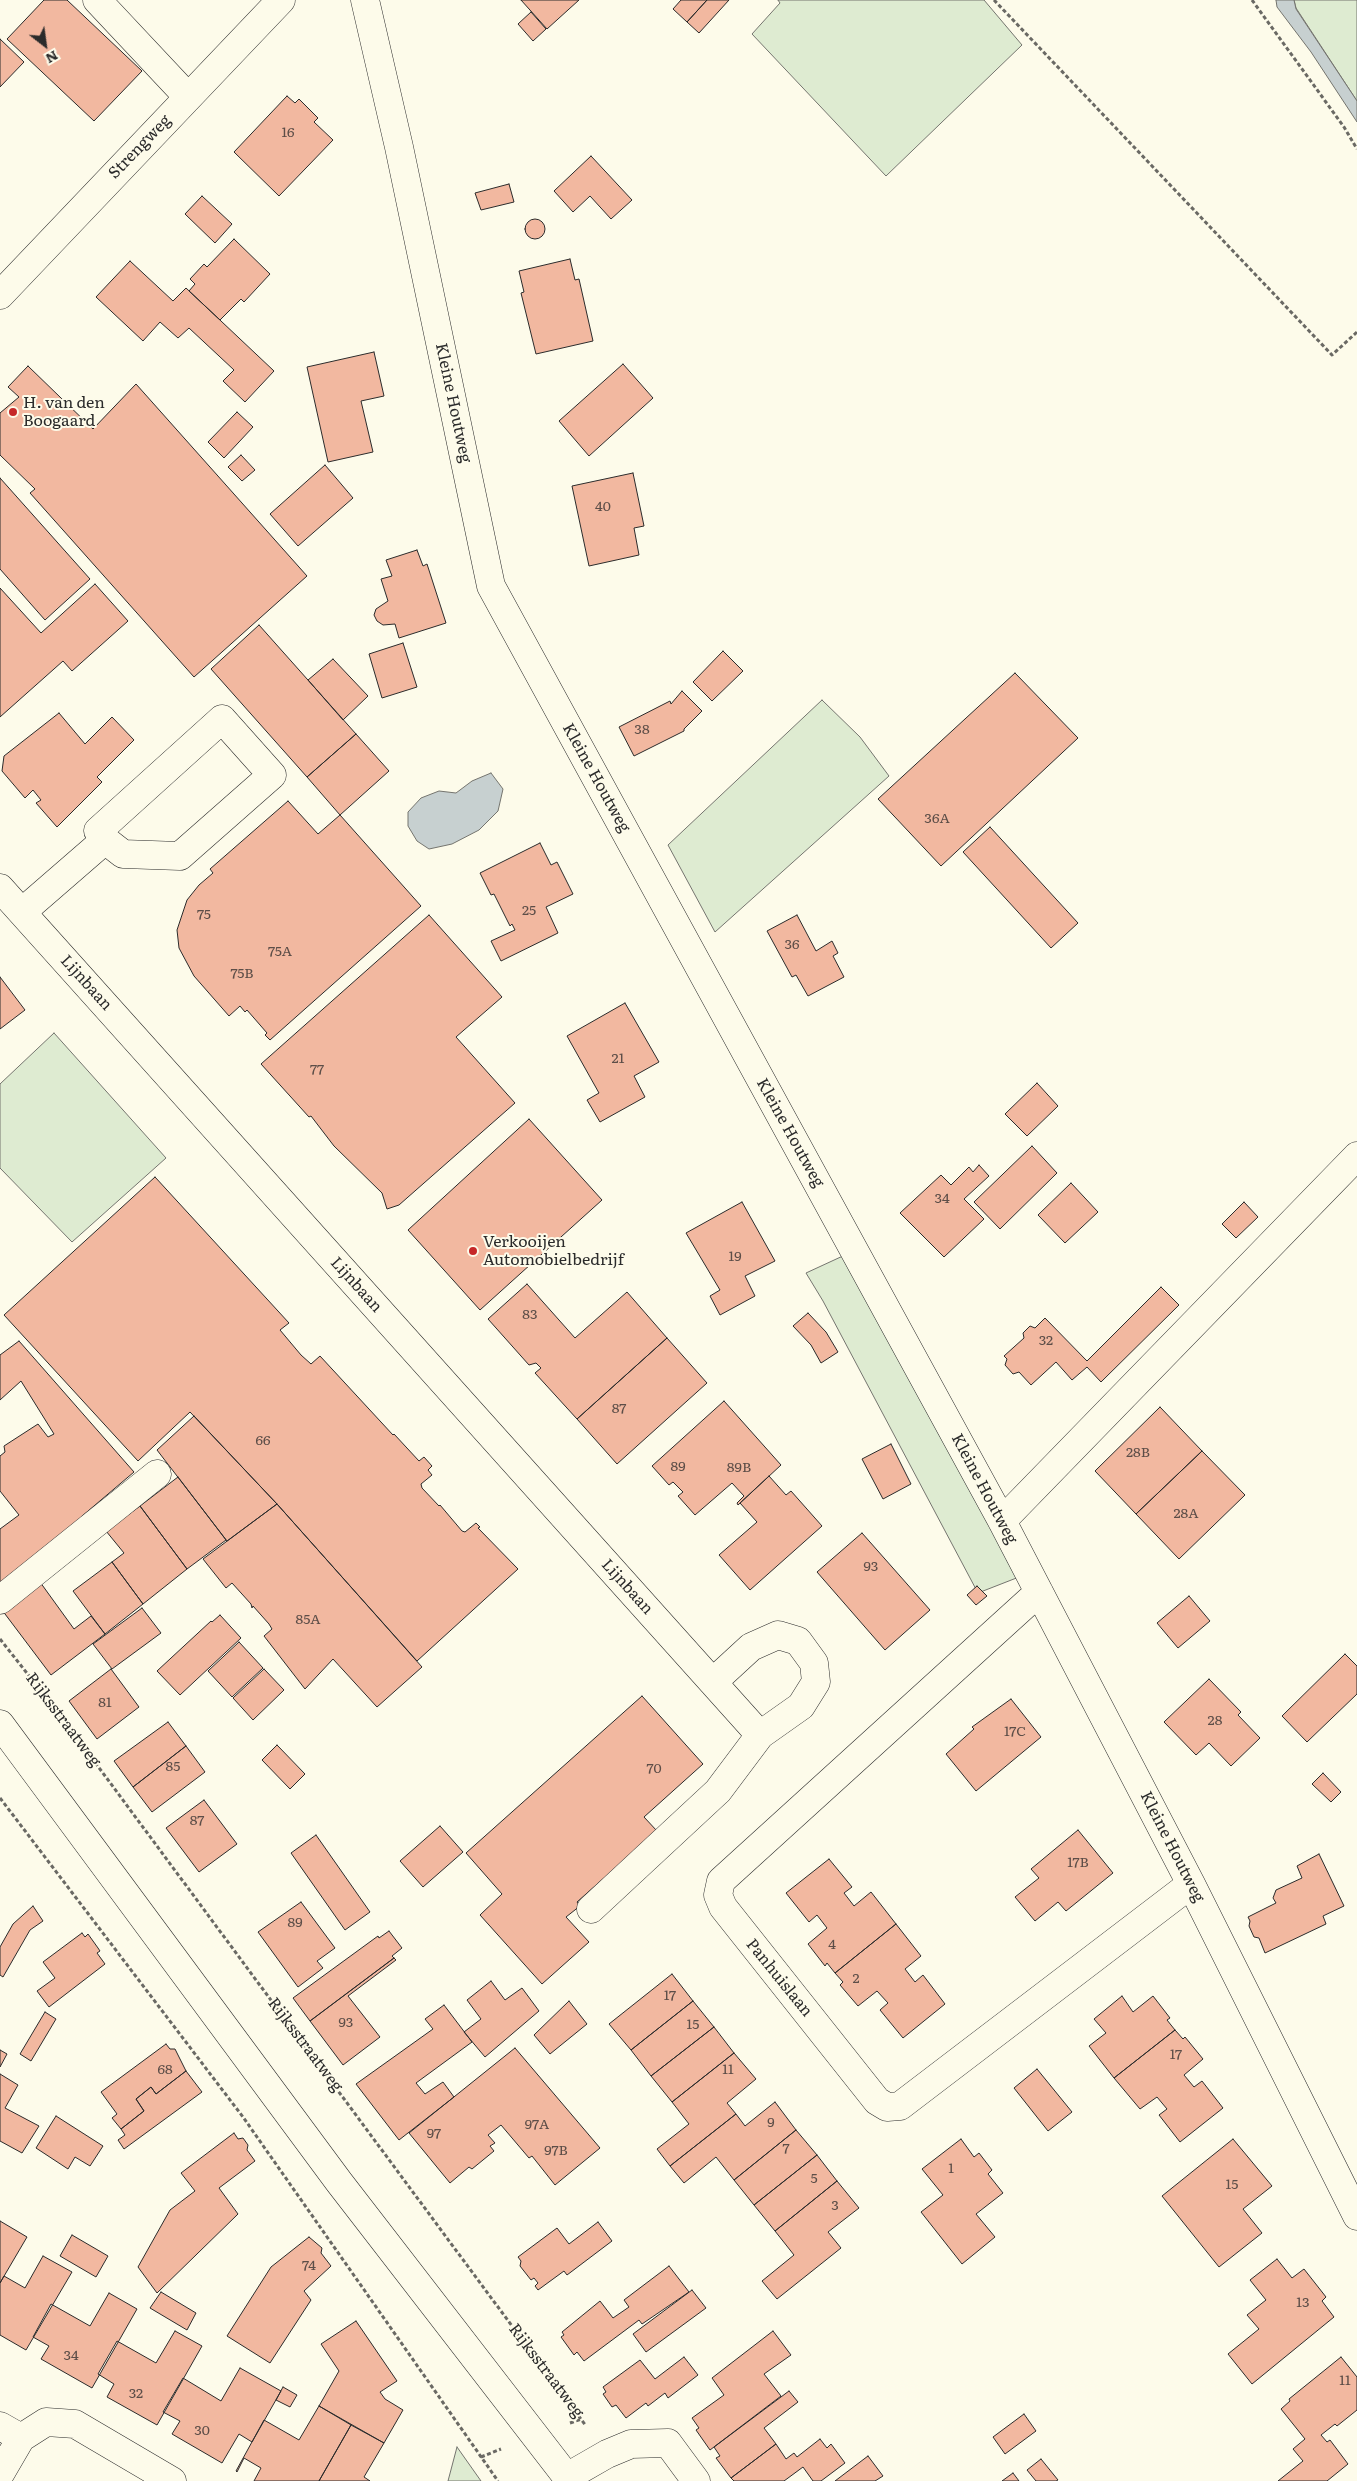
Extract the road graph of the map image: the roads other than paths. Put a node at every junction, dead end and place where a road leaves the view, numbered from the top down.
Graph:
1 (97, 0) edge
2 (281, 0) edge
3 (365, 0) edge
4 (188, 97) junction
5 (0, 295) edge
6 (105, 840) junction
7 (0, 888) edge
8 (22, 912) junction
9 (1357, 1156) edge
10 (157, 1474) dead end
11 (1002, 1521) junction
12 (1039, 1592) junction
13 (0, 1600) edge
14 (712, 1682) junction
15 (0, 1724) edge
16 (760, 1735) junction
17 (1191, 1884) junction
18 (591, 1909) dead end
19 (1357, 2216) edge
20 (11, 2432) edge
21 (0, 2474) edge
22 (569, 2479) edge
23 (172, 2481) edge
24 (696, 2481) edge

1 - 4 street
2 - 4 street, Strengweg
3 - 11 street, Kleine Houtweg
4 - 5 street, Strengweg
6 - 6 street
6 - 8 street
7 - 8 street, Lijnbaan
8 - 14 street, Lijnbaan
9 - 11 street
10 - 13 street
11 - 12 street, Kleine Houtweg
12 - 17 street, Kleine Houtweg
12 - 17 street, Panhuislaan
14 - 16 street, Lijnbaan
14 - 16 street
15 - 22 street
16 - 18 street
17 - 19 street, Kleine Houtweg
20 - 21 street
20 - 23 street
22 - 24 street

